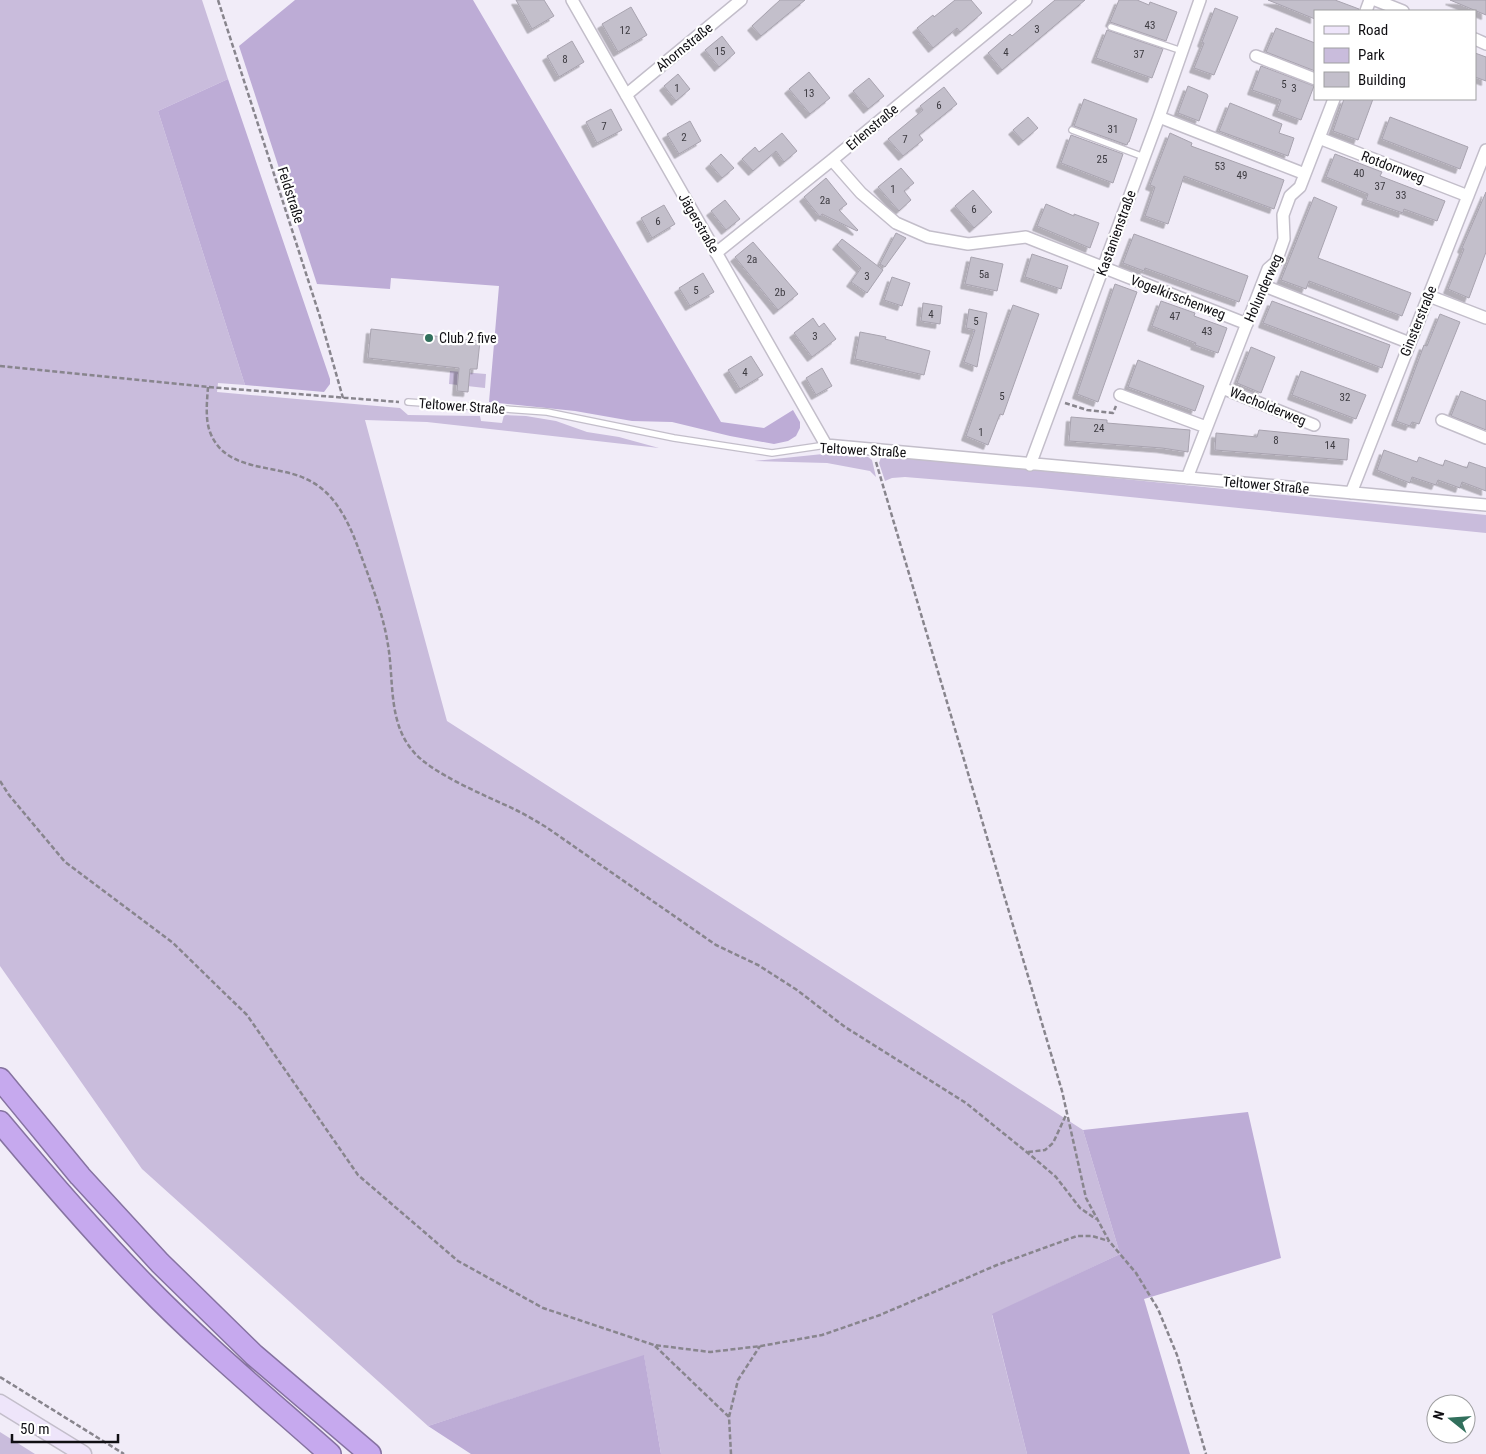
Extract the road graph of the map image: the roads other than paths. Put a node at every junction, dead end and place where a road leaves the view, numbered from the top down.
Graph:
1 (572, 0) edge
2 (741, 0) edge
3 (1026, 0) edge
4 (1200, 0) edge
5 (1375, 0) edge
6 (1401, 10) edge
7 (1111, 27) dead end
8 (1182, 51) junction
9 (1256, 56) dead end
10 (1314, 79) edge
11 (626, 95) junction
12 (1334, 100) edge
13 (1159, 117) junction
14 (1072, 130) dead end
15 (1319, 138) junction
16 (1486, 150) edge
17 (1144, 157) junction
18 (832, 160) junction
19 (1305, 174) junction
20 (1468, 196) junction
21 (716, 253) junction
22 (1102, 268) junction
23 (1262, 285) junction
24 (1428, 296) junction
25 (1486, 318) edge
26 (1247, 324) junction
27 (1410, 342) junction
28 (1222, 388) junction
29 (1120, 395) road end
30 (408, 402) road end
31 (1442, 420) dead end
32 (1314, 425) dead end
33 (1206, 427) junction
34 (1486, 438) edge
35 (826, 445) junction
36 (1030, 465) junction
37 (1186, 478) junction
38 (1351, 493) junction
39 (1486, 505) edge
40 (0, 1079) edge
41 (0, 1122) edge
42 (0, 1403) edge
43 (83, 1454) edge
44 (330, 1454) edge
45 (370, 1454) edge

1 - 11 street, Jägerstraße
2 - 11 street, Ahornstraße
3 - 18 street, Erlenstraße
4 - 8 street, Kastanienstraße
5 - 6 street
7 - 8 lane
8 - 13 street, Kastanienstraße
9 - 10 street
11 - 21 street, Jägerstraße
12 - 15 street, Holunderweg
13 - 17 street, Kastanienstraße
13 - 19 street
14 - 17 lane
15 - 19 street, Holunderweg
15 - 20 street, Rotdornweg
16 - 20 street, Ginsterstraße
17 - 22 street, Kastanienstraße
18 - 21 street, Erlenstraße
18 - 22 street, Vogelkirschenweg
19 - 23 street, Holunderweg
20 - 24 street, Ginsterstraße
21 - 35 street, Jägerstraße
22 - 26 street, Vogelkirschenweg
22 - 36 street, Kastanienstraße
23 - 26 street, Holunderweg
23 - 27 street
24 - 25 street
24 - 27 street, Ginsterstraße
26 - 28 street, Holunderweg
27 - 38 street, Ginsterstraße
28 - 32 street, Wacholderweg
28 - 33 street, Holunderweg
29 - 33 street
30 - 35 lane, Teltower Straße
31 - 34 street
33 - 37 street, Holunderweg
35 - 36 street, Teltower Straße
36 - 37 street, Teltower Straße
37 - 38 street, Teltower Straße
38 - 39 street, Teltower Straße
40 - 45 highway
41 - 44 highway
42 - 43 street

